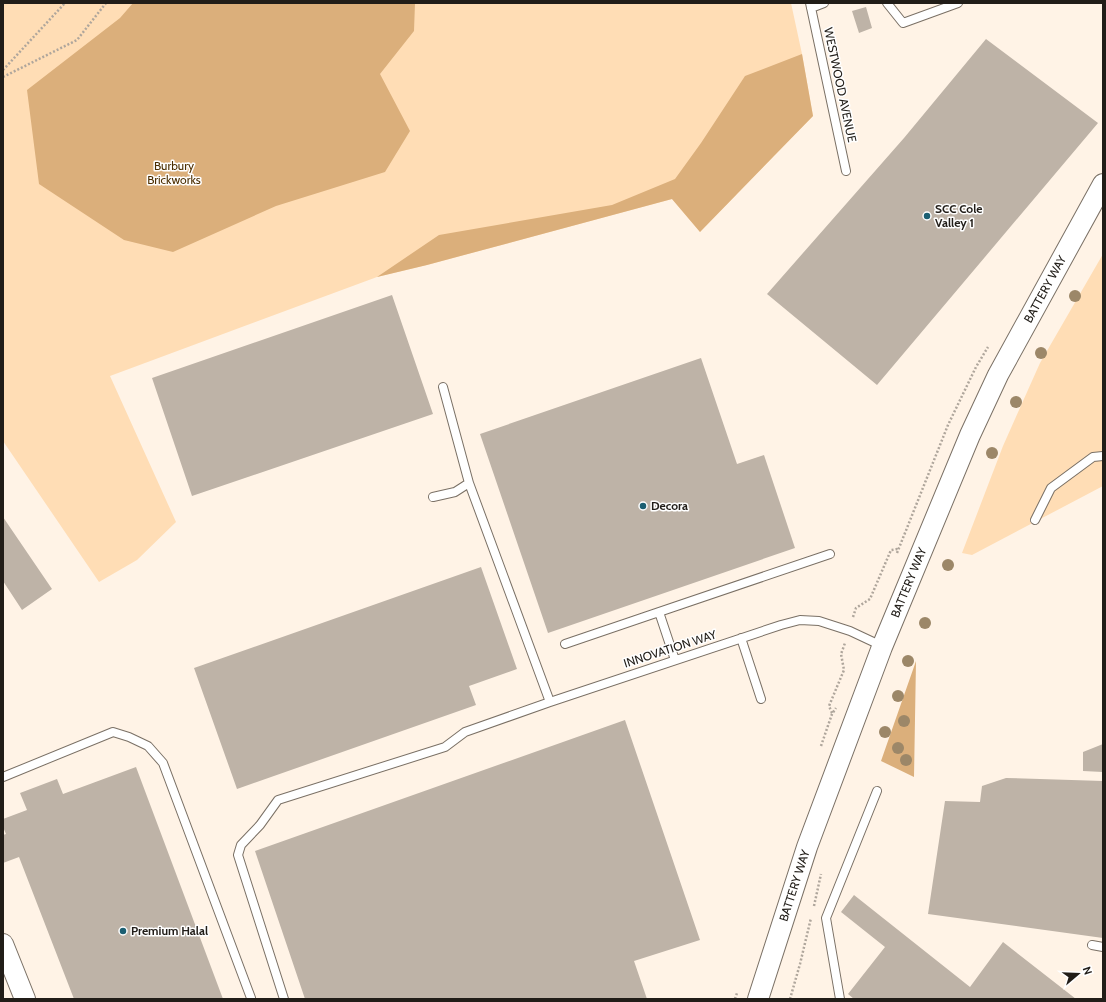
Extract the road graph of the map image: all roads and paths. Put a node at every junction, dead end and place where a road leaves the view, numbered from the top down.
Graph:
1 (65, 3) edge
2 (106, 3) edge
3 (824, 3) edge
4 (887, 3) edge
5 (958, 3) edge
6 (811, 5) edge
7 (3, 70) edge
8 (3, 77) edge
9 (846, 171) dead end
10 (1103, 184) edge
11 (976, 367) dead end
12 (443, 387) dead end
13 (1103, 456) edge
14 (469, 483) junction
15 (433, 497) dead end
16 (1034, 520) dead end
17 (898, 549) dead end
18 (830, 554) dead end
19 (659, 612) junction
20 (740, 638) junction
21 (565, 644) dead end
22 (882, 647) junction
23 (675, 660) junction
24 (761, 699) dead end
25 (550, 702) junction
26 (3, 777) edge
27 (877, 791) dead end
28 (823, 868) dead end
29 (3, 944) edge
30 (1092, 945) dead end
31 (1103, 947) edge
32 (251, 998) edge
33 (25, 999) edge
34 (284, 999) edge
35 (758, 999) edge
36 (790, 999) edge
37 (840, 999) edge

1 - 7 path
2 - 8 path
3 - 6 lane
4 - 5 lane
6 - 9 lane, WESTWOOD AVENUE
10 - 22 street, BATTERY WAY
11 - 17 path
12 - 14 lane
13 - 16 lane
14 - 15 lane
14 - 25 lane
18 - 19 lane
19 - 21 lane
19 - 23 lane
20 - 22 lane, INNOVATION WAY
20 - 23 lane, INNOVATION WAY
20 - 24 lane
22 - 35 street, BATTERY WAY
23 - 25 lane, INNOVATION WAY
25 - 34 lane, INNOVATION WAY
26 - 32 lane
27 - 37 lane
28 - 36 path
29 - 33 street
30 - 31 lane

